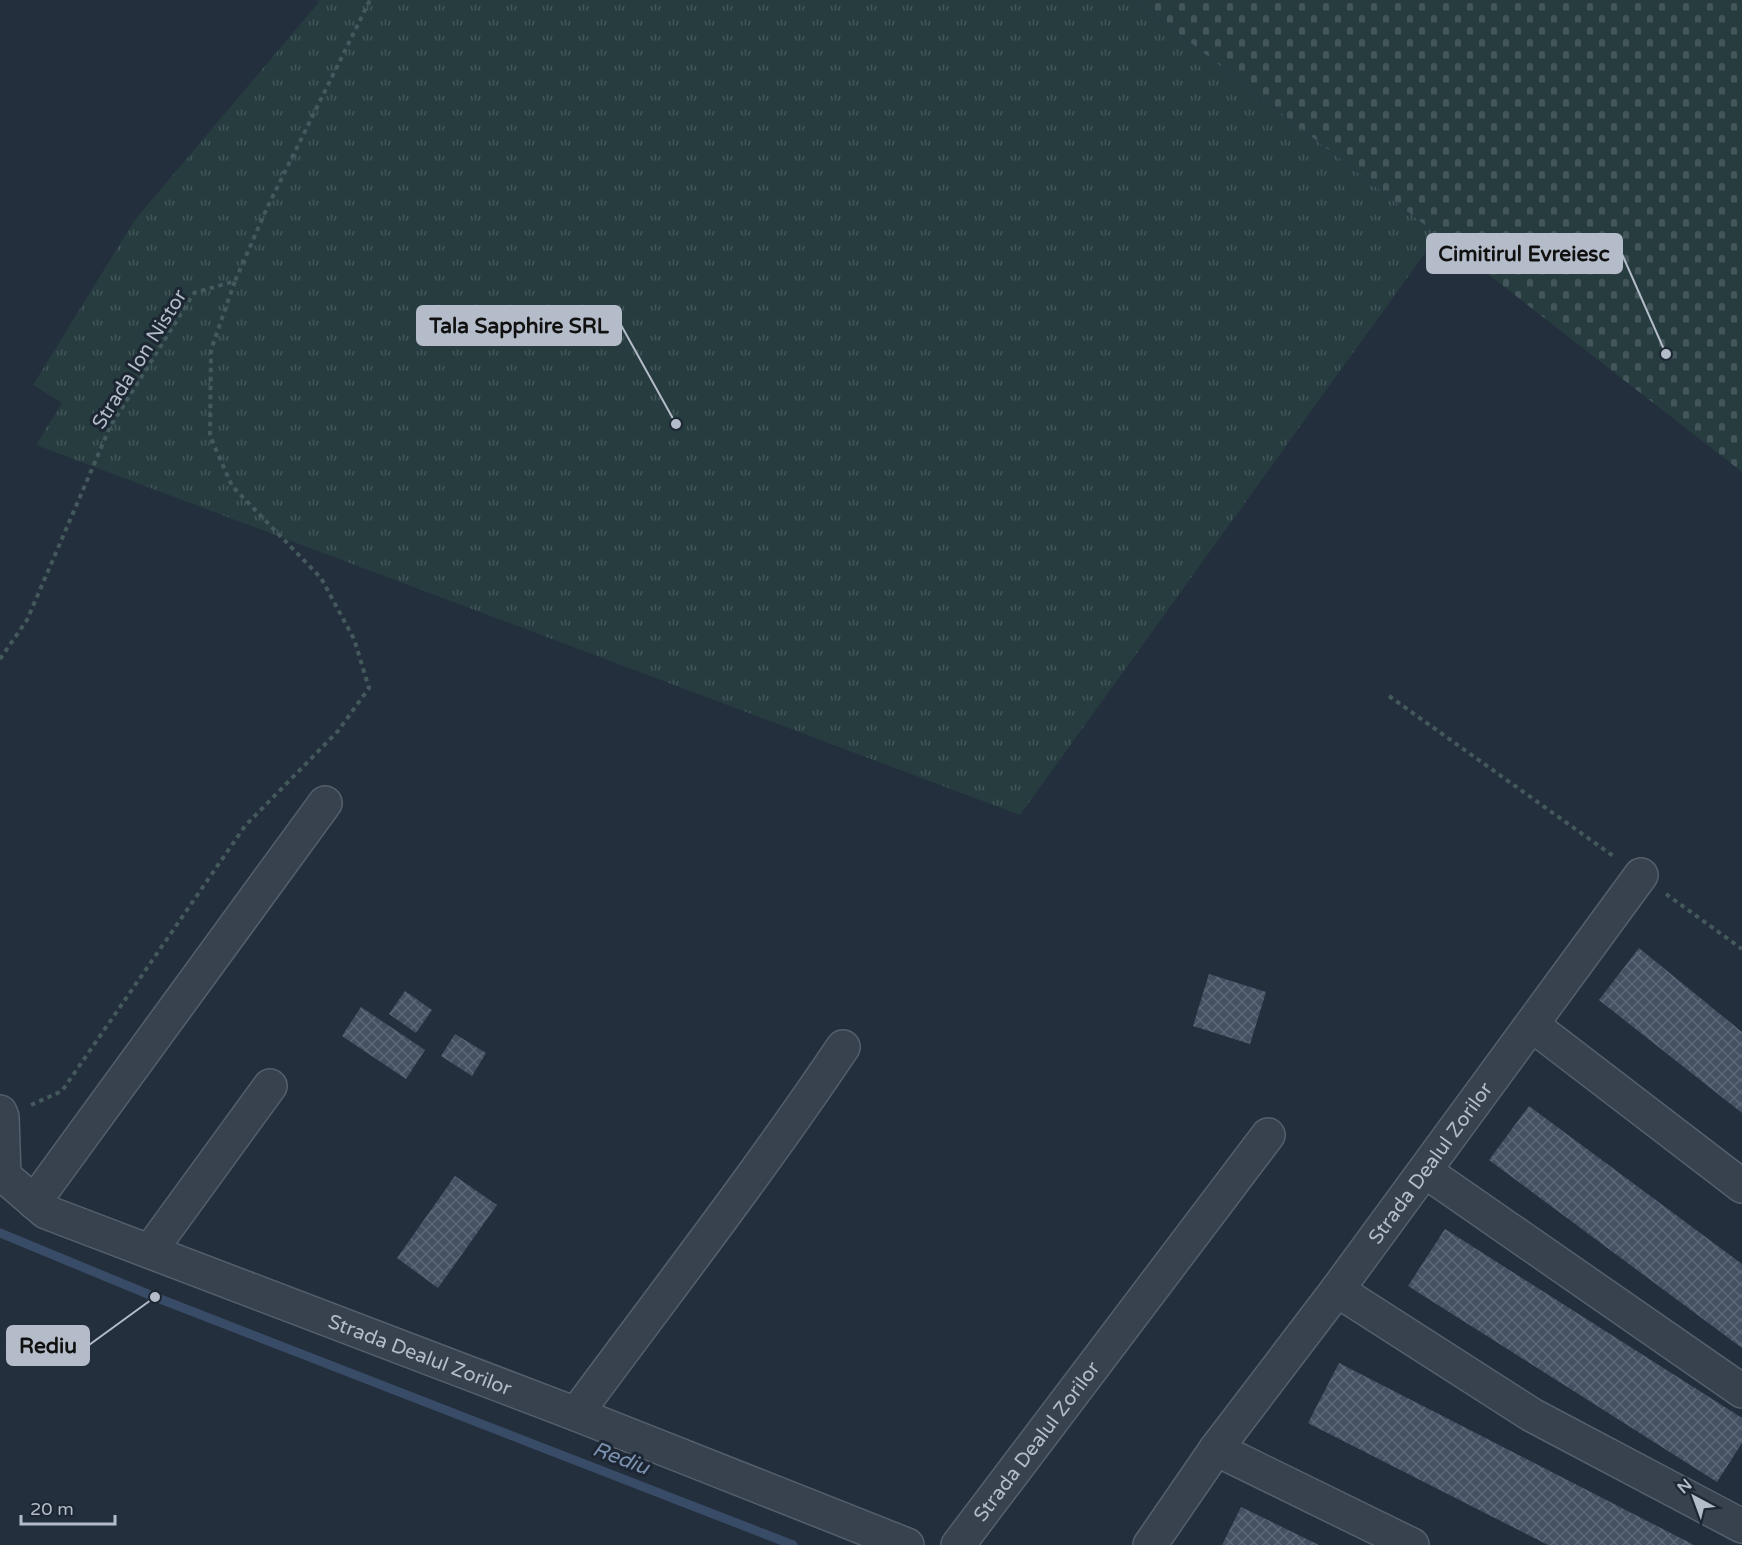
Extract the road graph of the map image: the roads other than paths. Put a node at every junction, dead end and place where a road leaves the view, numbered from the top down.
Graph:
1 (325, 803) dead end
2 (1641, 875) road end
3 (1532, 1025) junction
4 (843, 1047) dead end
5 (270, 1086) dead end
6 (1, 1114) edge
7 (1268, 1136) dead end
8 (1425, 1170) junction
9 (1742, 1185) edge
10 (34, 1202) junction
11 (150, 1251) junction
12 (1337, 1290) junction
13 (1742, 1391) edge
14 (576, 1414) junction
15 (1216, 1449) junction
16 (1740, 1520) edge
17 (907, 1545) edge
18 (958, 1545) edge
19 (1150, 1545) edge
20 (1412, 1545) edge

1 - 10 street
2 - 3 street, Strada Dealul Zorilor
3 - 8 street, Strada Dealul Zorilor
3 - 9 street
4 - 14 street
5 - 11 street
6 - 10 street, Strada Dealul Zorilor
7 - 18 street, Strada Dealul Zorilor
8 - 12 street, Strada Dealul Zorilor
8 - 13 street
10 - 11 street, Strada Dealul Zorilor
11 - 14 street, Strada Dealul Zorilor
12 - 15 street, Strada Dealul Zorilor
12 - 16 street
14 - 17 street, Strada Dealul Zorilor
15 - 19 street, Strada Dealul Zorilor
15 - 20 street

